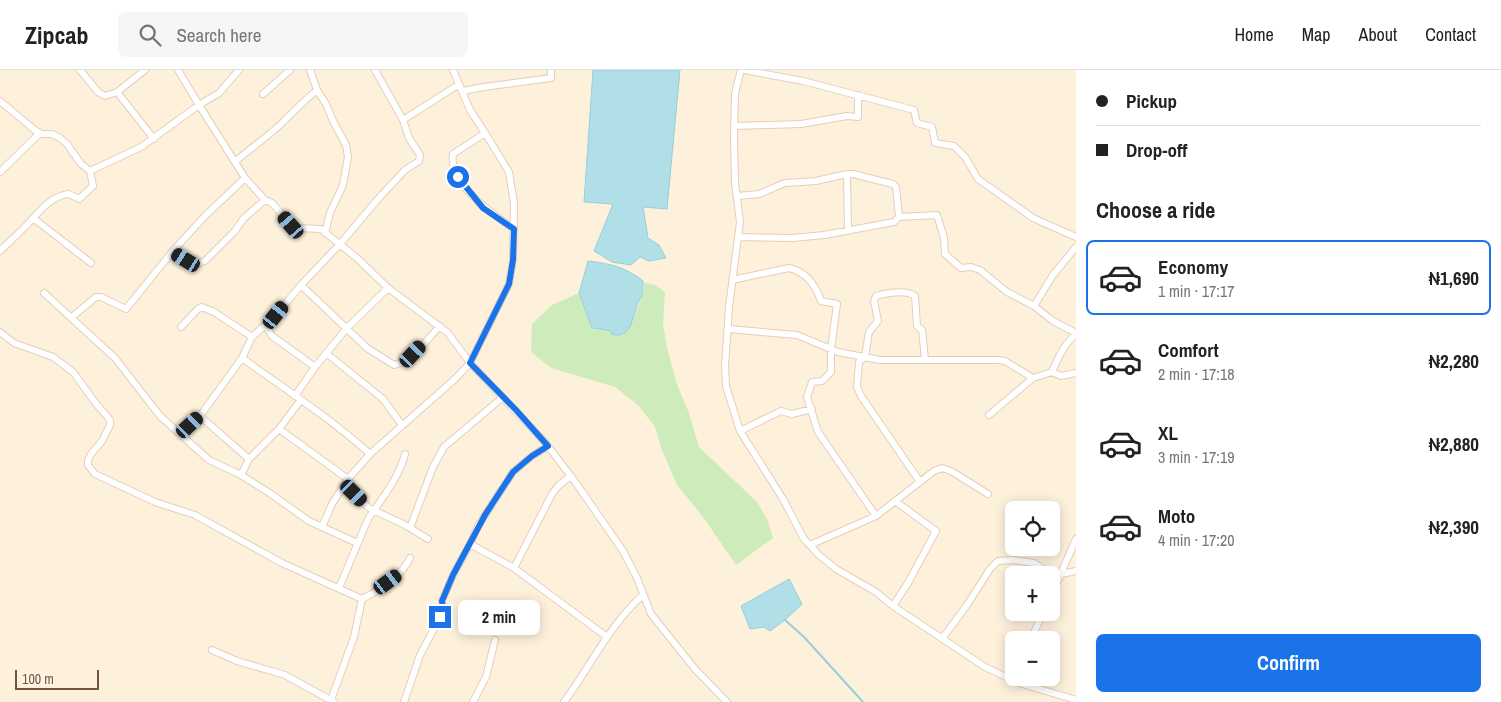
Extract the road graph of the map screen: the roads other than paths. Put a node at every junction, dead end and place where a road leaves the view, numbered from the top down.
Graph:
1 (80, 70) edge
2 (145, 70) edge
3 (178, 70) edge
4 (239, 70) edge
5 (290, 70) edge
6 (374, 70) edge
7 (453, 70) edge
8 (551, 70) edge
9 (742, 70) edge
10 (311, 71) edge
11 (458, 84) junction
12 (317, 90) junction
13 (463, 91) junction
14 (117, 92) junction
15 (263, 94) dead end
16 (858, 95) junction
17 (0, 101) edge
18 (199, 104) junction
19 (404, 120) junction
20 (734, 126) junction
21 (485, 132) junction
22 (40, 133) junction
23 (154, 139) junction
24 (235, 162) junction
25 (2, 167) edge
26 (90, 171) junction
27 (846, 174) junction
28 (245, 178) junction
29 (737, 196) junction
30 (265, 200) junction
31 (899, 216) junction
32 (33, 218) junction
33 (514, 229) junction
34 (848, 231) junction
35 (325, 233) junction
36 (739, 237) junction
37 (1076, 237) edge
38 (340, 244) junction
39 (1076, 247) edge
40 (0, 252) edge
41 (172, 252) junction
42 (91, 263) dead end
43 (732, 280) junction
44 (301, 285) junction
45 (388, 288) junction
46 (44, 293) dead end
47 (1034, 306) junction
48 (72, 317) junction
49 (264, 325) junction
50 (181, 326) dead end
51 (440, 326) junction
52 (346, 329) junction
53 (728, 329) junction
54 (0, 332) edge
55 (1076, 334) edge
56 (252, 337) junction
57 (830, 350) junction
58 (326, 353) junction
59 (865, 357) junction
60 (242, 358) junction
61 (925, 360) junction
62 (470, 363) junction
63 (315, 367) junction
64 (1052, 372) junction
65 (1076, 373) edge
66 (1034, 378) junction
67 (503, 397) junction
68 (298, 398) junction
69 (812, 409) junction
70 (989, 415) dead end
71 (200, 416) junction
72 (402, 425) junction
73 (279, 429) junction
74 (740, 430) junction
75 (180, 434) junction
76 (548, 446) junction
77 (370, 454) junction
78 (404, 454) dead end
79 (249, 459) junction
80 (241, 475) junction
81 (571, 476) junction
82 (346, 481) junction
83 (920, 482) junction
84 (988, 494) dead end
85 (895, 501) junction
86 (376, 510) junction
87 (876, 516) junction
88 (322, 527) junction
89 (410, 528) junction
90 (1076, 538) edge
91 (428, 539) dead end
92 (357, 543) junction
93 (470, 544) junction
94 (810, 545) junction
95 (410, 558) dead end
96 (514, 568) junction
97 (1076, 571) edge
98 (1062, 574) junction
99 (1060, 578) edge
100 (339, 588) junction
101 (643, 595) junction
102 (362, 599) junction
103 (893, 606) junction
104 (607, 637) junction
105 (942, 639) junction
106 (495, 640) dead end
107 (212, 650) dead end
108 (1005, 674) edge
109 (1037, 686) edge
110 (1076, 700) edge
111 (333, 701) edge
112 (404, 702) edge
113 (473, 702) edge
114 (564, 702) edge
115 (727, 702) edge

1 - 14 street
2 - 14 street
3 - 18 street
4 - 18 street
5 - 15 street
6 - 19 street
7 - 11 street
8 - 13 street
9 - 16 street
9 - 20 street
10 - 12 street
11 - 13 street
11 - 19 street
12 - 24 street
12 - 35 street
13 - 21 street
14 - 23 street
16 - 20 street
16 - 37 street
17 - 22 street
18 - 23 street
18 - 24 street
19 - 38 street
20 - 29 street
21 - 33 street
21 - 33 street
22 - 25 street
22 - 26 street
23 - 26 street
24 - 28 street
26 - 32 street
27 - 29 street
27 - 31 street
27 - 34 street
28 - 30 street
28 - 41 street
29 - 36 street
30 - 35 street
30 - 41 street
31 - 34 street
31 - 47 street
32 - 40 street
32 - 42 street
33 - 62 street
34 - 36 street
35 - 38 street
36 - 43 street
38 - 44 street
38 - 45 street
39 - 47 street
41 - 48 street
43 - 53 street
43 - 57 street
44 - 49 street
44 - 52 street
45 - 51 street
45 - 52 street
46 - 48 street
47 - 55 street
48 - 75 street
49 - 56 street
49 - 63 street
50 - 56 street
51 - 52 street
51 - 62 street
52 - 58 street
53 - 57 street
53 - 74 street
54 - 100 street
55 - 64 street
56 - 60 street
57 - 59 street
57 - 69 street
58 - 63 street
58 - 72 street
59 - 61 street
59 - 61 street
59 - 83 street
60 - 68 street
60 - 71 street
61 - 66 street
62 - 67 street
62 - 72 street
63 - 68 street
64 - 65 street
64 - 66 street
66 - 70 street
67 - 76 street
67 - 89 street
68 - 73 street
68 - 77 street
69 - 74 street
69 - 87 street
71 - 75 street
71 - 79 street
72 - 77 street
73 - 79 street
73 - 82 street
74 - 94 street
75 - 80 street
76 - 81 street
76 - 93 street
77 - 82 street
78 - 86 street
79 - 80 street
80 - 88 street
81 - 96 street
81 - 101 street
82 - 86 street
82 - 88 street
83 - 84 street
83 - 85 street
85 - 87 street
85 - 103 street
86 - 89 street
86 - 92 street
87 - 94 street
88 - 92 street
89 - 91 street
90 - 98 street
92 - 100 street
93 - 96 street
93 - 112 street
94 - 103 street
95 - 102 street
96 - 104 street
97 - 98 street
98 - 99 street
98 - 105 street
100 - 102 street
101 - 104 street
101 - 115 street
102 - 111 street
103 - 105 street
104 - 114 street
105 - 108 street
106 - 113 street
107 - 111 street
109 - 110 street

